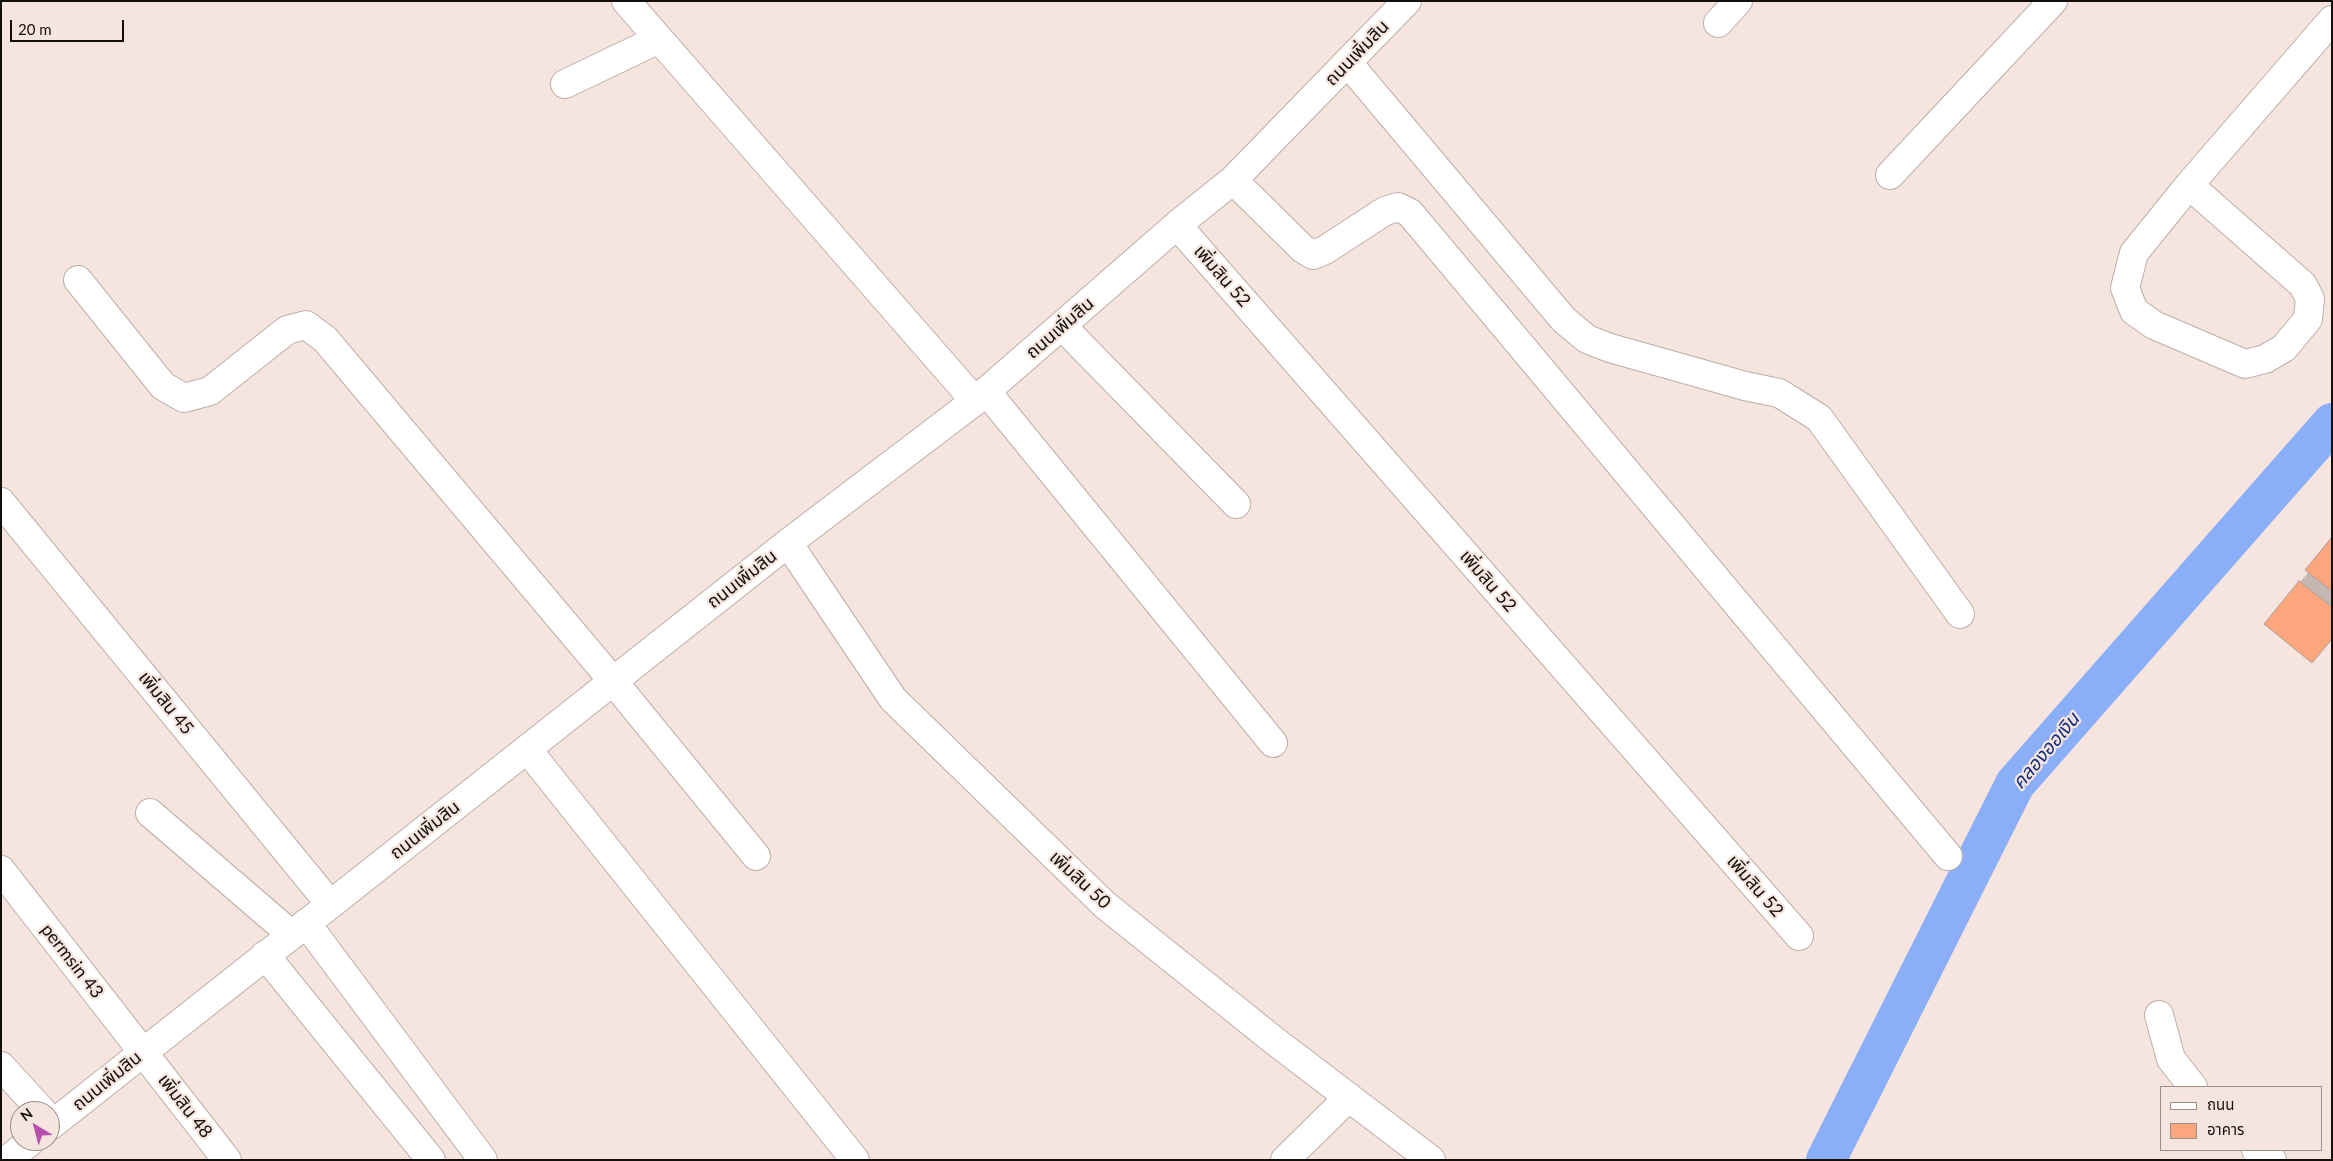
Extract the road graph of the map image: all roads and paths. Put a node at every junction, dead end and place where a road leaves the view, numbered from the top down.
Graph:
1 (626, 1) edge
2 (1408, 1) edge
3 (1738, 1) edge
4 (2053, 1) edge
5 (2332, 20) edge
6 (1718, 23) dead end
7 (659, 39) junction
8 (1348, 63) junction
9 (565, 84) dead end
10 (1890, 175) dead end
11 (1233, 180) junction
12 (2189, 185) junction
13 (1177, 225) junction
14 (78, 280) dead end
15 (1062, 326) junction
16 (981, 396) junction
17 (1, 502) edge
18 (1236, 504) dead end
19 (788, 543) junction
20 (1960, 614) dead end
21 (613, 681) junction
22 (1273, 743) dead end
23 (527, 749) junction
24 (150, 813) dead end
25 (756, 856) dead end
26 (1948, 856) dead end
27 (1, 870) edge
28 (330, 904) junction
29 (299, 929) junction
30 (1799, 936) dead end
31 (265, 955) junction
32 (2159, 1015) dead end
33 (143, 1052) junction
34 (1, 1066) edge
35 (2192, 1086) edge
36 (1349, 1097) junction
37 (32, 1101) edge
38 (60, 1112) edge
39 (18, 1151) edge
40 (2258, 1151) edge
41 (7, 1160) edge
42 (227, 1160) edge
43 (431, 1160) edge
44 (483, 1160) edge
45 (855, 1160) edge
46 (1285, 1160) edge
47 (1431, 1160) edge
48 (2272, 1160) edge

1 - 7 street
2 - 8 street, ถนนเพิ่มสิน
3 - 6 street
4 - 10 street
5 - 12 street
7 - 9 street
7 - 16 street
8 - 11 street, ถนนเพิ่มสิน
8 - 20 street
11 - 13 street, ถนนเพิ่มสิน
11 - 26 street
12 - 12 street
13 - 15 street, ถนนเพิ่มสิน
13 - 30 street, เพิ่มสิน 52
14 - 21 street
15 - 16 street, ถนนเพิ่มสิน
15 - 18 street
16 - 19 street, ถนนเพิ่มสิน
16 - 22 street
17 - 28 street, เพิ่มสิน 45
19 - 21 street, ถนนเพิ่มสิน
19 - 36 street, เพิ่มสิน 50
21 - 23 street, ถนนเพิ่มสิน
21 - 25 street
23 - 28 street, ถนนเพิ่มสิน
23 - 45 street
24 - 29 street
27 - 33 street, permsin 43
28 - 29 street, ถนนเพิ่มสิน
29 - 31 street, ถนนเพิ่มสิน
29 - 44 street
31 - 33 street, ถนนเพิ่มสิน
31 - 43 street
32 - 35 street
33 - 38 street, ถนนเพิ่มสิน
33 - 42 street, เพิ่มสิน 48
34 - 37 street
36 - 46 street
36 - 47 street, เพิ่มสิน 50
39 - 41 street
40 - 48 street

